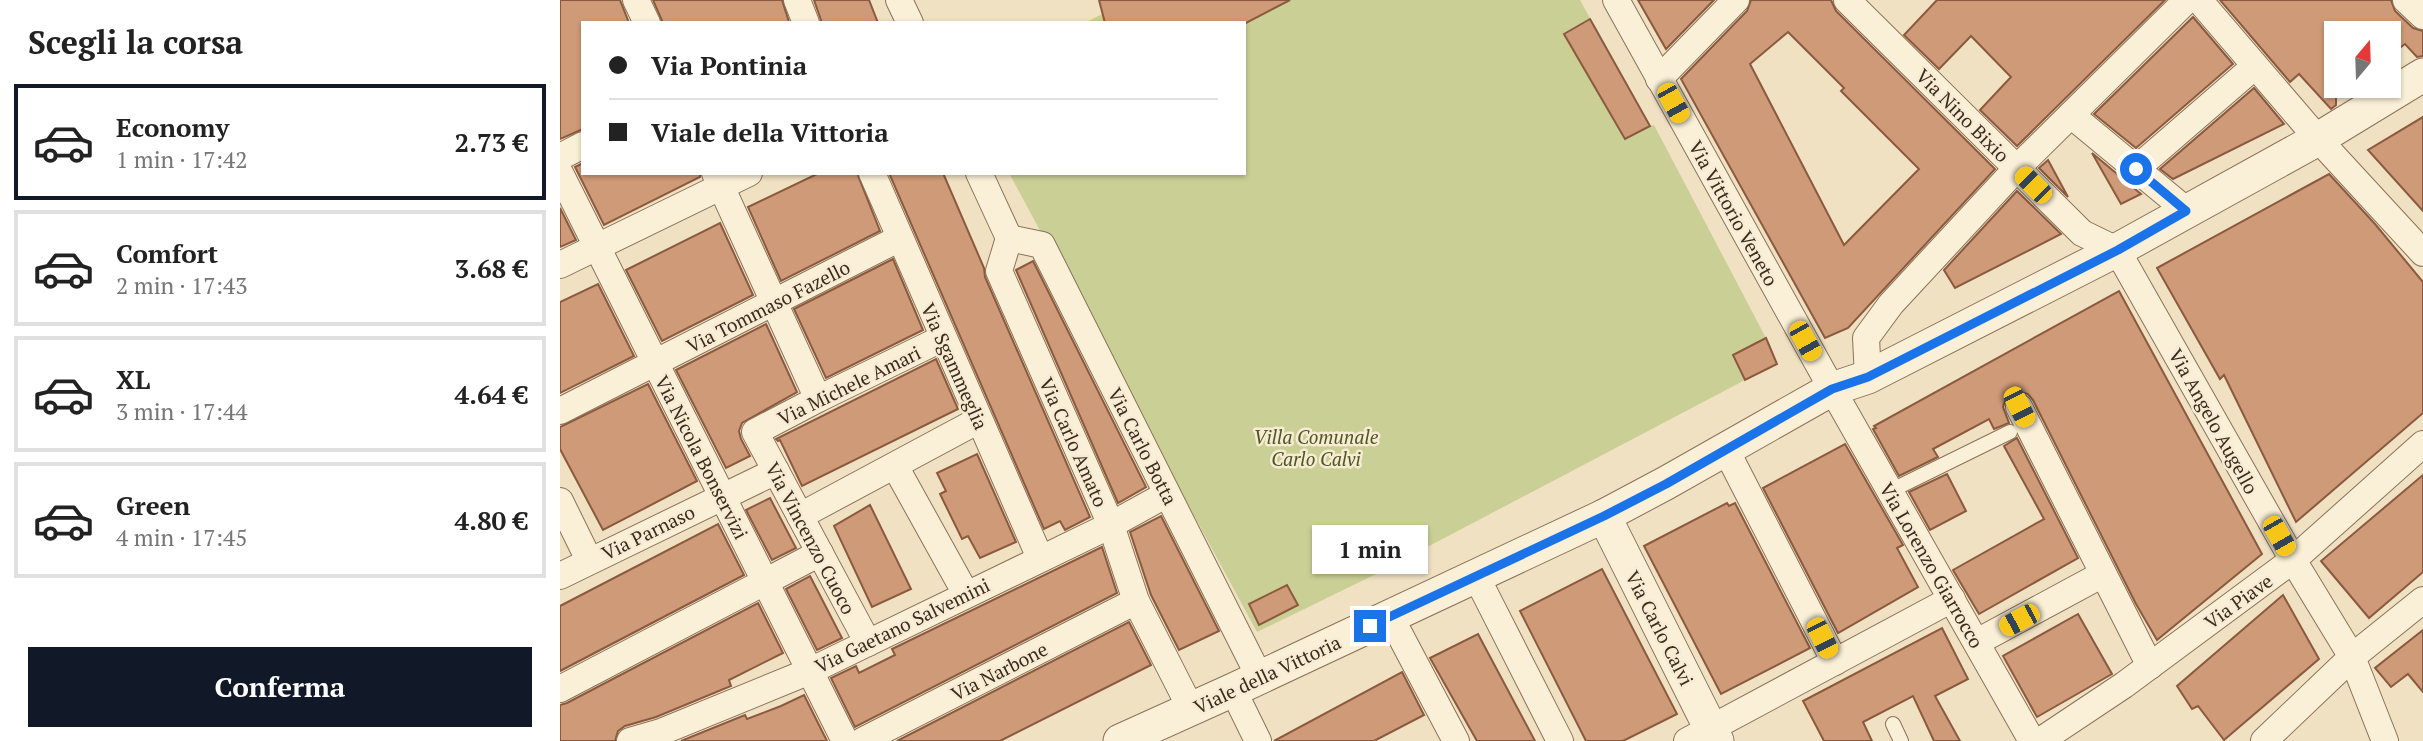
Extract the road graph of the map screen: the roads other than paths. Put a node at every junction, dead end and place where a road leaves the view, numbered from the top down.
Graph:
1 (636, 0) edge
2 (797, 0) edge
3 (899, 0) edge
4 (1616, 0) edge
5 (1736, 0) edge
6 (1847, 0) edge
7 (2187, 0) edge
8 (2199, 0) edge
9 (2406, 0) edge
10 (2423, 16) edge
11 (646, 21) edge
12 (805, 21) edge
13 (909, 21) edge
14 (2255, 66) junction
15 (2423, 75) edge
16 (1660, 79) junction
17 (2071, 115) junction
18 (2318, 139) junction
19 (581, 146) edge
20 (560, 157) edge
21 (2017, 168) junction
22 (2136, 169) junction
23 (560, 173) edge
24 (740, 175) edge
25 (873, 175) edge
26 (980, 175) edge
27 (718, 180) edge
28 (2186, 211) junction
29 (900, 238) junction
30 (1009, 238) junction
31 (597, 247) junction
32 (2118, 250) junction
33 (2423, 253) edge
34 (560, 265) edge
35 (774, 302) junction
36 (943, 338) junction
37 (656, 363) junction
38 (1868, 377) junction
39 (1832, 389) junction
40 (818, 398) junction
41 (2019, 407) dead end
42 (560, 411) edge
43 (979, 420) junction
44 (755, 432) joint
45 (2010, 432) dead end
46 (2423, 444) edge
47 (1725, 448) junction
48 (895, 466) junction
49 (776, 471) junction
50 (1890, 491) junction
51 (1167, 494) junction
52 (722, 496) junction
53 (560, 501) edge
54 (800, 516) junction
55 (1604, 516) junction
56 (1111, 525) junction
57 (820, 553) junction
58 (1040, 558) junction
59 (589, 560) junction
60 (2292, 560) junction
61 (2104, 574) junction
62 (560, 576) edge
63 (1476, 576) junction
64 (765, 581) junction
65 (965, 594) junction
66 (1952, 599) junction
67 (2423, 600) edge
68 (1136, 601) junction
69 (1390, 616) junction
70 (1977, 642) junction
71 (868, 643) junction
72 (2352, 657) junction
73 (1835, 662) junction
74 (2150, 666) junction
75 (810, 671) junction
76 (1247, 684) junction
77 (560, 689) edge
78 (1191, 709) junction
79 (1893, 724) dead end
80 (1445, 737) edge
81 (1705, 737) edge
82 (1127, 740) edge
83 (630, 741) edge
84 (845, 741) edge
85 (862, 741) edge
86 (1258, 741) edge
87 (1560, 741) edge
88 (1901, 741) edge
89 (2032, 741) edge
90 (2040, 741) edge
91 (2264, 741) edge
92 (2385, 741) edge

1 - 11 street
2 - 12 street
3 - 13 street
4 - 16 street, Via Vittorio Veneto
5 - 16 street
6 - 21 street, Via Nino Bixio
7 - 17 street
8 - 14 street
9 - 10 street
14 - 18 street
14 - 22 street
15 - 18 street, Viale della Vittoria
16 - 39 street, Via Vittorio Veneto
17 - 21 street
17 - 22 street
18 - 28 street, Viale della Vittoria
18 - 33 street
19 - 20 street
21 - 32 street, Via Nino Bixio
21 - 38 street
22 - 28 street
23 - 31 street, Via Nicola Bonservizi
24 - 27 street
25 - 29 street, Via Sgammeglia
26 - 30 street
27 - 31 street
27 - 35 street
28 - 32 street, Viale della Vittoria
29 - 35 street, Via Tommaso Fazello
29 - 36 street, Via Sgammeglia
30 - 51 street, Via Carlo Botta
30 - 56 street, Via Carlo Amato
31 - 34 street
31 - 37 street, Via Nicola Bonservizi
32 - 38 street, Viale della Vittoria
32 - 60 street, Via Angelo Augello
35 - 37 street, Via Tommaso Fazello
35 - 40 street
36 - 40 street, Via Michele Amari
36 - 43 street, Via Sgammeglia
37 - 42 street, Via Tommaso Fazello
37 - 52 street, Via Nicola Bonservizi
38 - 39 street, Viale della Vittoria
39 - 47 street, Viale della Vittoria
39 - 50 street, Via Lorenzo Giarrocco
40 - 44 street, Via Michele Amari
41 - 61 street
43 - 48 street
43 - 58 street, Via Sgammeglia
44 - 49 street, Via Vincenzo Cuoco
45 - 50 lane
46 - 60 street, Via Piave
47 - 55 street, Viale della Vittoria
47 - 73 street
48 - 54 street
48 - 65 street
49 - 52 street, Via Parnaso
49 - 54 street, Via Vincenzo Cuoco
50 - 66 street, Via Lorenzo Giarrocco
51 - 56 street, Via Gaetano Salvemini
51 - 76 street, Via Carlo Botta
52 - 59 street, Via Parnaso
52 - 64 street, Via Nicola Bonservizi
53 - 59 street
54 - 57 street, Via Vincenzo Cuoco
55 - 63 street, Viale della Vittoria
55 - 81 street, Via Carlo Calvi
56 - 58 street, Via Gaetano Salvemini
56 - 68 street, Via Carlo Amato
57 - 64 street
57 - 71 street, Via Vincenzo Cuoco
58 - 65 street, Via Gaetano Salvemini
59 - 62 street, Via Parnaso
60 - 72 street, Via Angelo Augello
60 - 74 street, Via Piave
61 - 70 street
61 - 74 street
63 - 69 street, Viale della Vittoria
63 - 87 street
64 - 75 street, Via Nicola Bonservizi
64 - 77 street
65 - 71 street, Via Gaetano Salvemini
66 - 70 street, Via Lorenzo Giarrocco
66 - 73 street
67 - 72 street
68 - 78 street, Via Carlo Amato
68 - 85 street, Via Narbone
69 - 76 street, Viale della Vittoria
69 - 80 street
70 - 89 street, Via Lorenzo Giarrocco
71 - 75 street, Via Gaetano Salvemini
72 - 91 street
72 - 92 street, Via Angelo Augello
73 - 81 street
74 - 90 street, Via Piave
75 - 83 street, Via Gaetano Salvemini
75 - 84 street, Via Nicola Bonservizi
76 - 78 street, Viale della Vittoria
76 - 86 street, Via Carlo Botta
78 - 82 street, Viale della Vittoria
79 - 88 lane

